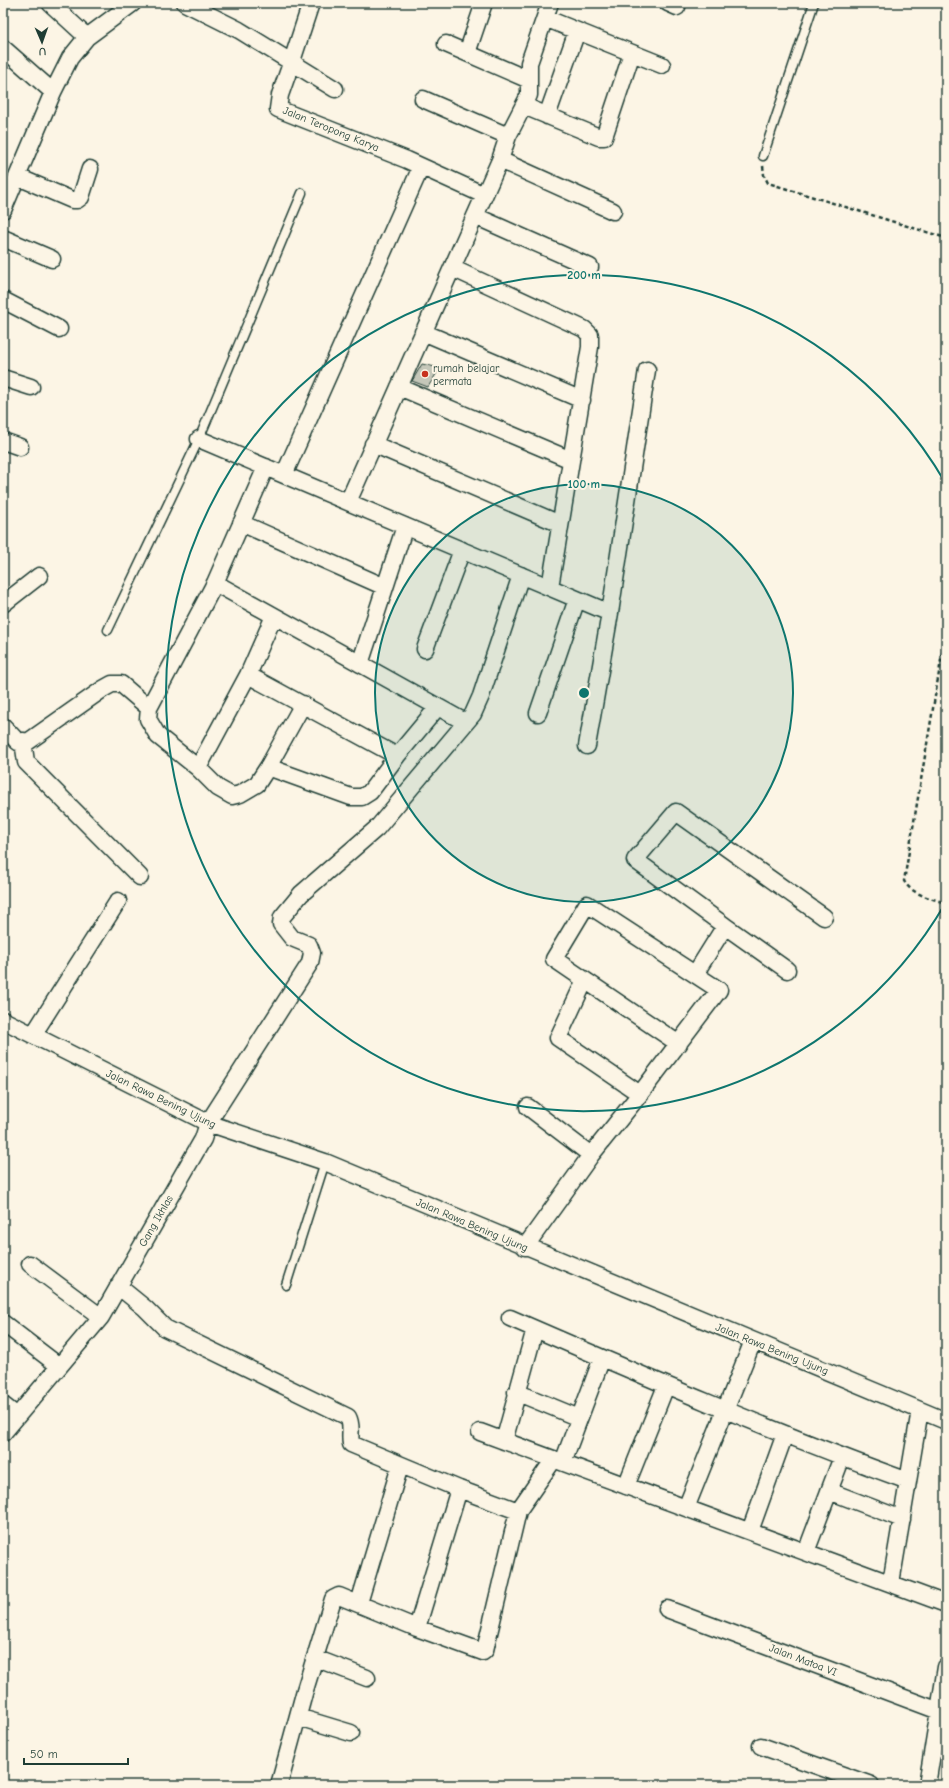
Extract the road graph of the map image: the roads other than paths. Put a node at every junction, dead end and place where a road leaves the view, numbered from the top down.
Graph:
1 (50, 3) edge
2 (134, 3) edge
3 (185, 3) edge
4 (311, 3) edge
5 (484, 3) edge
6 (550, 3) edge
7 (814, 3) edge
8 (545, 18) junction
9 (577, 31) junction
10 (87, 37) junction
11 (446, 44) dead end
12 (3, 48) edge
13 (467, 53) junction
14 (632, 53) junction
15 (292, 62) junction
16 (662, 65) dead end
17 (529, 80) junction
18 (335, 89) dead end
19 (52, 92) junction
20 (422, 98) dead end
21 (524, 106) junction
22 (547, 116) junction
23 (508, 136) junction
24 (763, 156) road end
25 (500, 160) junction
26 (421, 167) junction
27 (90, 169) dead end
28 (11, 183) edge
29 (302, 193) dead end
30 (484, 195) junction
31 (3, 210) edge
32 (613, 211) dead end
33 (474, 216) junction
34 (3, 238) edge
35 (52, 259) dead end
36 (590, 267) dead end
37 (452, 268) junction
38 (3, 300) edge
39 (59, 329) dead end
40 (423, 332) junction
41 (647, 370) dead end
42 (3, 378) edge
43 (31, 387) dead end
44 (399, 387) junction
45 (582, 400) junction
46 (199, 439) junction
47 (3, 441) edge
48 (373, 444) junction
49 (20, 447) dead end
50 (571, 460) junction
51 (266, 467) junction
52 (284, 475) junction
53 (348, 502) junction
54 (241, 523) junction
55 (560, 524) junction
56 (405, 526) junction
57 (462, 550) junction
58 (520, 575) junction
59 (39, 576) dead end
60 (215, 583) junction
61 (385, 587) junction
62 (550, 587) junction
63 (577, 599) junction
64 (3, 604) edge
65 (610, 613) junction
66 (274, 616) junction
67 (108, 630) dead end
68 (425, 649) dead end
69 (360, 664) junction
70 (248, 675) junction
71 (302, 704) junction
72 (149, 708) junction
73 (437, 708) junction
74 (538, 713) dead end
75 (465, 722) junction
76 (3, 726) edge
77 (23, 741) junction
78 (587, 746) dead end
79 (397, 756) junction
80 (268, 767) junction
81 (198, 768) junction
82 (140, 877) dead end
83 (118, 901) dead end
84 (824, 917) dead end
85 (725, 926) junction
86 (787, 970) dead end
87 (695, 974) junction
88 (585, 980) junction
89 (3, 1021) edge
90 (33, 1035) junction
91 (678, 1044) junction
92 (640, 1094) junction
93 (528, 1107) dead end
94 (208, 1123) junction
95 (591, 1155) junction
96 (324, 1162) junction
97 (525, 1247) junction
98 (30, 1264) dead end
99 (286, 1285) dead end
100 (118, 1286) junction
101 (101, 1316) junction
102 (510, 1318) dead end
103 (3, 1323) edge
104 (535, 1329) junction
105 (753, 1341) junction
106 (602, 1358) junction
107 (59, 1366) junction
108 (666, 1386) junction
109 (516, 1392) junction
110 (3, 1405) edge
111 (725, 1410) junction
112 (920, 1410) junction
113 (17, 1416) junction
114 (579, 1418) junction
115 (946, 1421) edge
116 (480, 1432) dead end
117 (3, 1433) edge
118 (785, 1434) junction
119 (504, 1441) junction
120 (842, 1457) junction
121 (558, 1460) junction
122 (400, 1466) junction
123 (908, 1481) junction
124 (626, 1486) junction
125 (459, 1489) junction
126 (829, 1491) junction
127 (686, 1508) junction
128 (518, 1511) junction
129 (902, 1519) junction
130 (750, 1531) junction
131 (806, 1552) junction
132 (891, 1583) junction
133 (359, 1603) junction
134 (946, 1604) edge
135 (667, 1609) dead end
136 (417, 1628) junction
137 (315, 1658) junction
138 (946, 1667) edge
139 (367, 1678) dead end
140 (942, 1702) edge
141 (298, 1717) junction
142 (351, 1733) dead end
143 (761, 1746) dead end
144 (279, 1785) edge
145 (871, 1785) edge
146 (927, 1785) edge

1 - 10 street
2 - 10 street
3 - 15 street
4 - 15 street, Jalan Teropong Karya
5 - 13 street
6 - 8 street
7 - 24 lane
8 - 9 street
8 - 17 street
9 - 14 street
9 - 22 street
10 - 19 street
11 - 13 street
12 - 19 street
13 - 17 street
14 - 16 street
14 - 22 street
15 - 18 street
15 - 26 street, Jalan Teropong Karya
17 - 21 street
19 - 28 street
20 - 23 street
21 - 22 street
21 - 23 street
23 - 25 street
25 - 30 street
25 - 32 street
26 - 30 street, Jalan Teropong Karya
26 - 52 street
27 - 28 street
28 - 31 street
29 - 46 lane
30 - 33 street
33 - 36 street
33 - 37 street
34 - 35 street
37 - 40 street
37 - 45 street
38 - 39 street
40 - 44 street
40 - 45 street
41 - 65 street
42 - 43 street
44 - 48 street
44 - 50 street
45 - 50 street
46 - 51 street
46 - 67 lane
47 - 49 street
48 - 53 street
48 - 55 street
50 - 55 street
51 - 52 street
51 - 54 street
52 - 53 street
53 - 56 street
54 - 60 street
54 - 61 street
55 - 62 street
56 - 57 street
56 - 61 street
57 - 58 street
57 - 68 street
58 - 62 street
58 - 75 street
59 - 64 street
60 - 66 street
60 - 72 street
61 - 69 street
62 - 63 street
63 - 65 street
63 - 74 street
65 - 78 street
66 - 69 street
66 - 70 street
69 - 73 street
70 - 71 street
70 - 81 street
71 - 79 street
71 - 80 street
72 - 77 street
72 - 81 street
73 - 75 street
73 - 79 street
75 - 94 street, Gang Ikhlas
76 - 77 street
77 - 82 street
79 - 80 street
80 - 81 street
83 - 90 street
84 - 85 street
85 - 86 street
85 - 87 street
87 - 88 street
87 - 91 street
88 - 91 street
88 - 92 street
89 - 90 street, Jalan Rawa Bening Ujung
90 - 94 street, Jalan Rawa Bening Ujung
91 - 92 street
92 - 95 street
93 - 95 street
94 - 96 street, Jalan Rawa Bening Ujung
94 - 100 street, Gang Ikhlas
95 - 97 street
96 - 97 street, Jalan Rawa Bening Ujung
96 - 99 lane
97 - 105 street, Jalan Rawa Bening Ujung
98 - 101 street
100 - 101 street, Gang Ikhlas
100 - 122 street
101 - 107 street, Gang Ikhlas
102 - 104 street
103 - 107 street
104 - 106 street
104 - 109 street
105 - 111 street
105 - 112 street, Jalan Rawa Bening Ujung
106 - 108 street
106 - 114 street
107 - 113 street, Gang Ikhlas
108 - 111 street
108 - 124 street
109 - 114 street
109 - 119 street
110 - 113 street
111 - 118 street
111 - 127 street
112 - 115 street, Jalan Rawa Bening Ujung
112 - 123 street
113 - 117 street, Gang Ikhlas
114 - 121 street
116 - 119 street
118 - 120 street
118 - 130 street
119 - 121 street
120 - 123 street
120 - 126 street
121 - 124 street
121 - 128 street
122 - 125 street
122 - 133 street
123 - 129 street
124 - 127 street
125 - 128 street
125 - 136 street
126 - 129 street
126 - 131 street
127 - 130 street
128 - 136 street
129 - 132 street
130 - 131 street
131 - 132 street
132 - 134 street
133 - 136 street
133 - 137 street
135 - 140 street, Jalan Matoa VI
137 - 139 street
137 - 141 street
138 - 140 street
140 - 146 street
141 - 142 street
141 - 144 street
143 - 145 street

